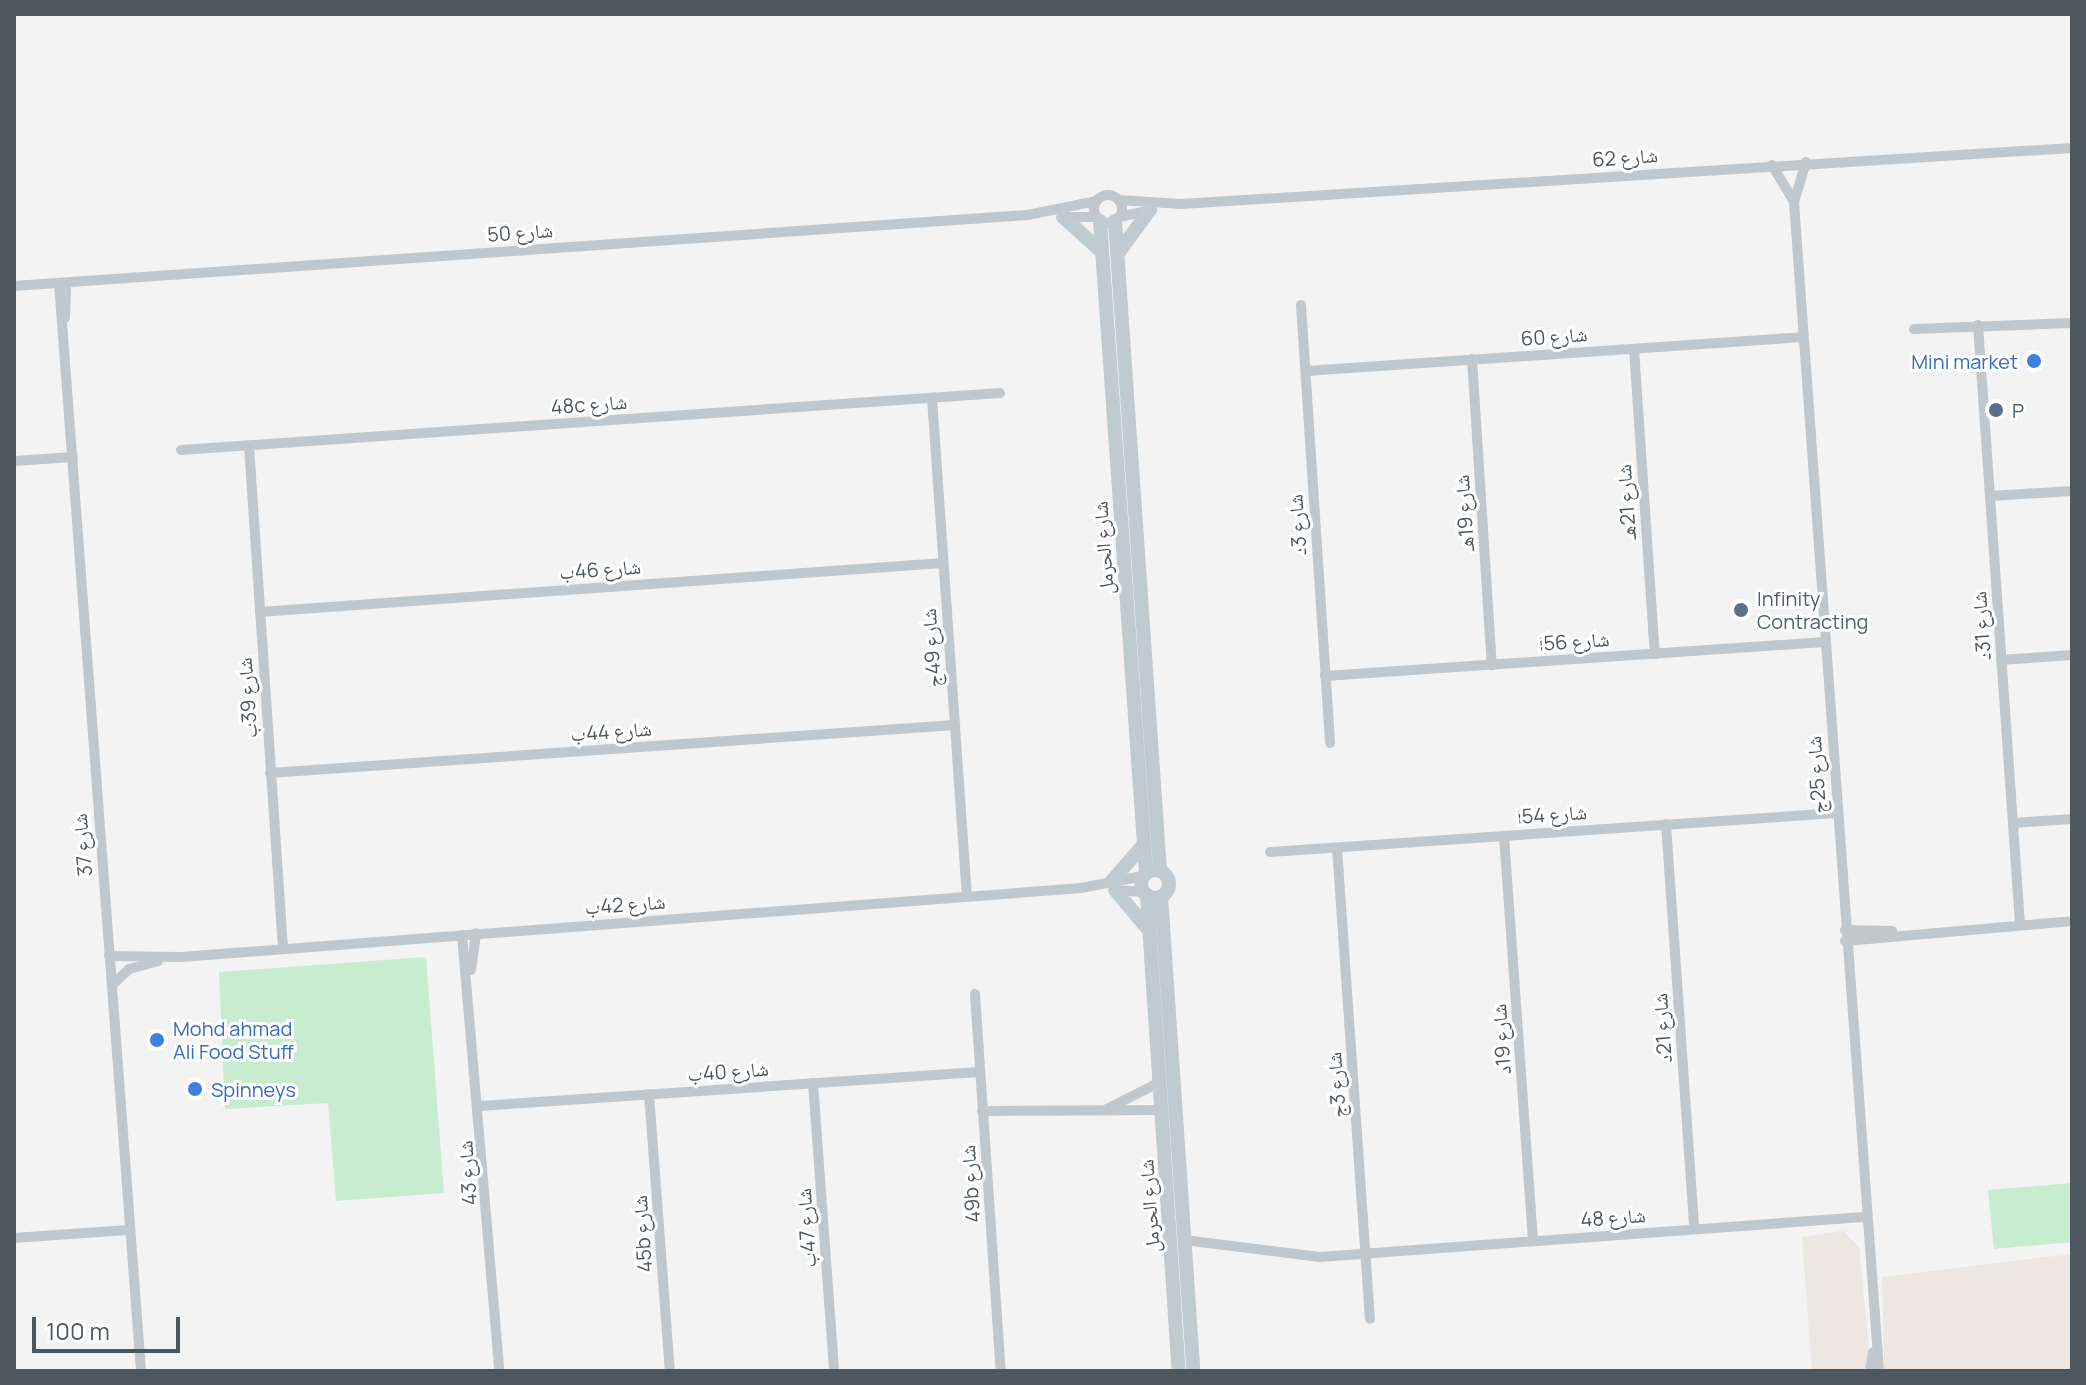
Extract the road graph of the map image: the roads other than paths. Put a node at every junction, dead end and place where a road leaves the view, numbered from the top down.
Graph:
1 (2072, 148) edge
2 (1806, 162) junction
3 (1772, 165) junction
4 (1119, 200) junction
5 (1096, 201) junction
6 (1794, 202) junction
7 (1181, 204) junction
8 (1149, 211) junction
9 (1028, 215) junction
10 (1063, 217) junction
11 (1108, 219) junction
12 (1110, 255) junction
13 (62, 283) junction
14 (14, 286) edge
15 (1301, 305) dead end
16 (2072, 323) edge
17 (1978, 325) junction
18 (1914, 329) dead end
19 (1803, 337) junction
20 (1634, 349) junction
21 (1472, 359) junction
22 (1306, 371) junction
23 (1000, 393) dead end
24 (932, 398) junction
25 (249, 446) junction
26 (181, 450) dead end
27 (73, 457) junction
28 (14, 461) edge
29 (2072, 491) edge
30 (1990, 496) junction
31 (943, 563) junction
32 (260, 612) junction
33 (1825, 642) junction
34 (1655, 654) junction
35 (2072, 655) edge
36 (2001, 660) junction
37 (1492, 665) junction
38 (1325, 676) junction
39 (955, 725) junction
40 (1330, 743) dead end
41 (270, 773) junction
42 (1837, 813) junction
43 (2072, 819) edge
44 (2013, 823) junction
45 (1666, 824) junction
46 (1504, 836) junction
47 (1144, 844) junction
48 (1337, 848) junction
49 (1270, 852) dead end
50 (1150, 873) junction
51 (1113, 886) junction
52 (1151, 895) junction
53 (967, 897) junction
54 (2072, 921) edge
55 (2020, 924) junction
56 (476, 933) junction
57 (1150, 933) junction
58 (462, 935) junction
59 (1845, 936) junction
60 (283, 948) junction
61 (109, 956) junction
62 (171, 957) junction
63 (471, 972) junction
64 (112, 985) junction
65 (975, 994) dead end
66 (979, 1072) junction
67 (1160, 1082) junction
68 (813, 1083) junction
69 (649, 1094) junction
70 (480, 1106) junction
71 (1163, 1110) junction
72 (982, 1111) junction
73 (1103, 1111) junction
74 (1864, 1217) junction
75 (1694, 1229) junction
76 (128, 1230) junction
77 (14, 1238) edge
78 (1184, 1240) junction
79 (1533, 1240) junction
80 (1365, 1252) junction
81 (1370, 1319) dead end
82 (1874, 1346) junction
83 (138, 1368) edge
84 (499, 1371) edge
85 (670, 1371) edge
86 (834, 1371) edge
87 (1001, 1371) edge
88 (1179, 1371) edge
89 (1193, 1371) edge
90 (1870, 1371) edge
91 (1879, 1371) edge

1 - 2 street, شارع 62
2 - 3 street, شارع 62
2 - 6 street, شارع 25ج
3 - 6 street, شارع 25ج
3 - 7 street, شارع 62
4 - 5 street, شارع 62
4 - 7 street, شارع 62
4 - 11 street
5 - 9 street, شارع 50
5 - 11 street
6 - 19 street, شارع 25ج
7 - 8 street, شارع 62
8 - 11 street, شارع 62
8 - 12 street
9 - 10 street, شارع 50
9 - 13 street, شارع 50
10 - 11 street, شارع 50
10 - 12 street
11 - 12 street, شارع الحرمل
12 - 47 street, شارع الحرمل
12 - 50 street, شارع الحرمل
13 - 14 street, شارع 50
13 - 27 street, شارع 37
15 - 22 street, شارع 3د
16 - 17 street
17 - 18 street
17 - 30 street, شارع 31د
19 - 20 street, شارع 60
19 - 33 street, شارع 25ج
20 - 21 street, شارع 60
20 - 34 street, شارع 21هـ
21 - 22 street, شارع 60
21 - 37 street, شارع 19هـ
22 - 38 street, شارع 3د
23 - 24 street, 48c شارع
24 - 25 street, 48c شارع
24 - 31 street, شارع 49ج
25 - 26 street, 48c شارع
25 - 32 street, شارع 39ب
27 - 28 street
27 - 61 street, شارع 37
29 - 30 street
30 - 36 street, شارع 31د
31 - 32 street, شارع 46ب
31 - 39 street, شارع 49ج
32 - 41 street, شارع 39ب
33 - 34 street, شارع 56ا
33 - 42 street, شارع 25ج
34 - 37 street, شارع 56ا
35 - 36 street
36 - 44 street, شارع 31د
37 - 38 street, شارع 56ا
38 - 40 street, شارع 3د
39 - 41 street, شارع 44ب
39 - 53 street, شارع 49ج
41 - 60 street, شارع 39ب
42 - 45 street, شارع 54ا
42 - 59 street, شارع 25ج
43 - 44 street
44 - 55 street, شارع 31د
45 - 46 street, شارع 54ا
45 - 75 street, شارع 21د
46 - 48 street, شارع 54ا
46 - 79 street, شارع 19د
47 - 50 street, شارع الحرمل
47 - 51 street
48 - 49 street, شارع 54ا
48 - 80 street, شارع 3ج
50 - 51 street, شارع 42ب
50 - 52 street
50 - 52 street
51 - 52 street, شارع 42ب
51 - 53 street, شارع 42ب
51 - 57 street
52 - 57 street, شارع الحرمل
52 - 78 street, شارع الحرمل
53 - 56 street, شارع 42ب
54 - 55 street
55 - 59 street
56 - 58 street, شارع 42ب
56 - 63 street, شارع 43
57 - 67 street, شارع الحرمل
58 - 60 street, شارع 42ب
58 - 63 street, شارع 43
59 - 74 street, شارع 25ج
60 - 62 street, شارع 42ب
61 - 62 street, شارع 42ب
61 - 64 street, شارع 37
62 - 64 street, شارع 42ب
63 - 70 street, شارع 43
64 - 76 street, شارع 37
65 - 66 street, 49b شارع
66 - 68 street, شارع 40ب
66 - 72 street, 49b شارع
67 - 71 street, شارع الحرمل
67 - 73 street
68 - 69 street, شارع 40ب
68 - 86 street, شارع 47ب
69 - 70 street, شارع 40ب
69 - 85 street, 45b شارع
70 - 84 street, شارع 43
71 - 73 street
71 - 88 street, شارع الحرمل
72 - 73 street
72 - 87 street, 49b شارع
74 - 75 street, شارع 48
74 - 82 street, شارع 25ج
75 - 79 street, شارع 48
76 - 77 street
76 - 83 street, شارع 37
78 - 80 street, شارع 48
78 - 89 street, شارع الحرمل
79 - 80 street, شارع 48
80 - 81 street, شارع 3ج
82 - 90 street, شارع 25ج
82 - 91 street, شارع 25ج

